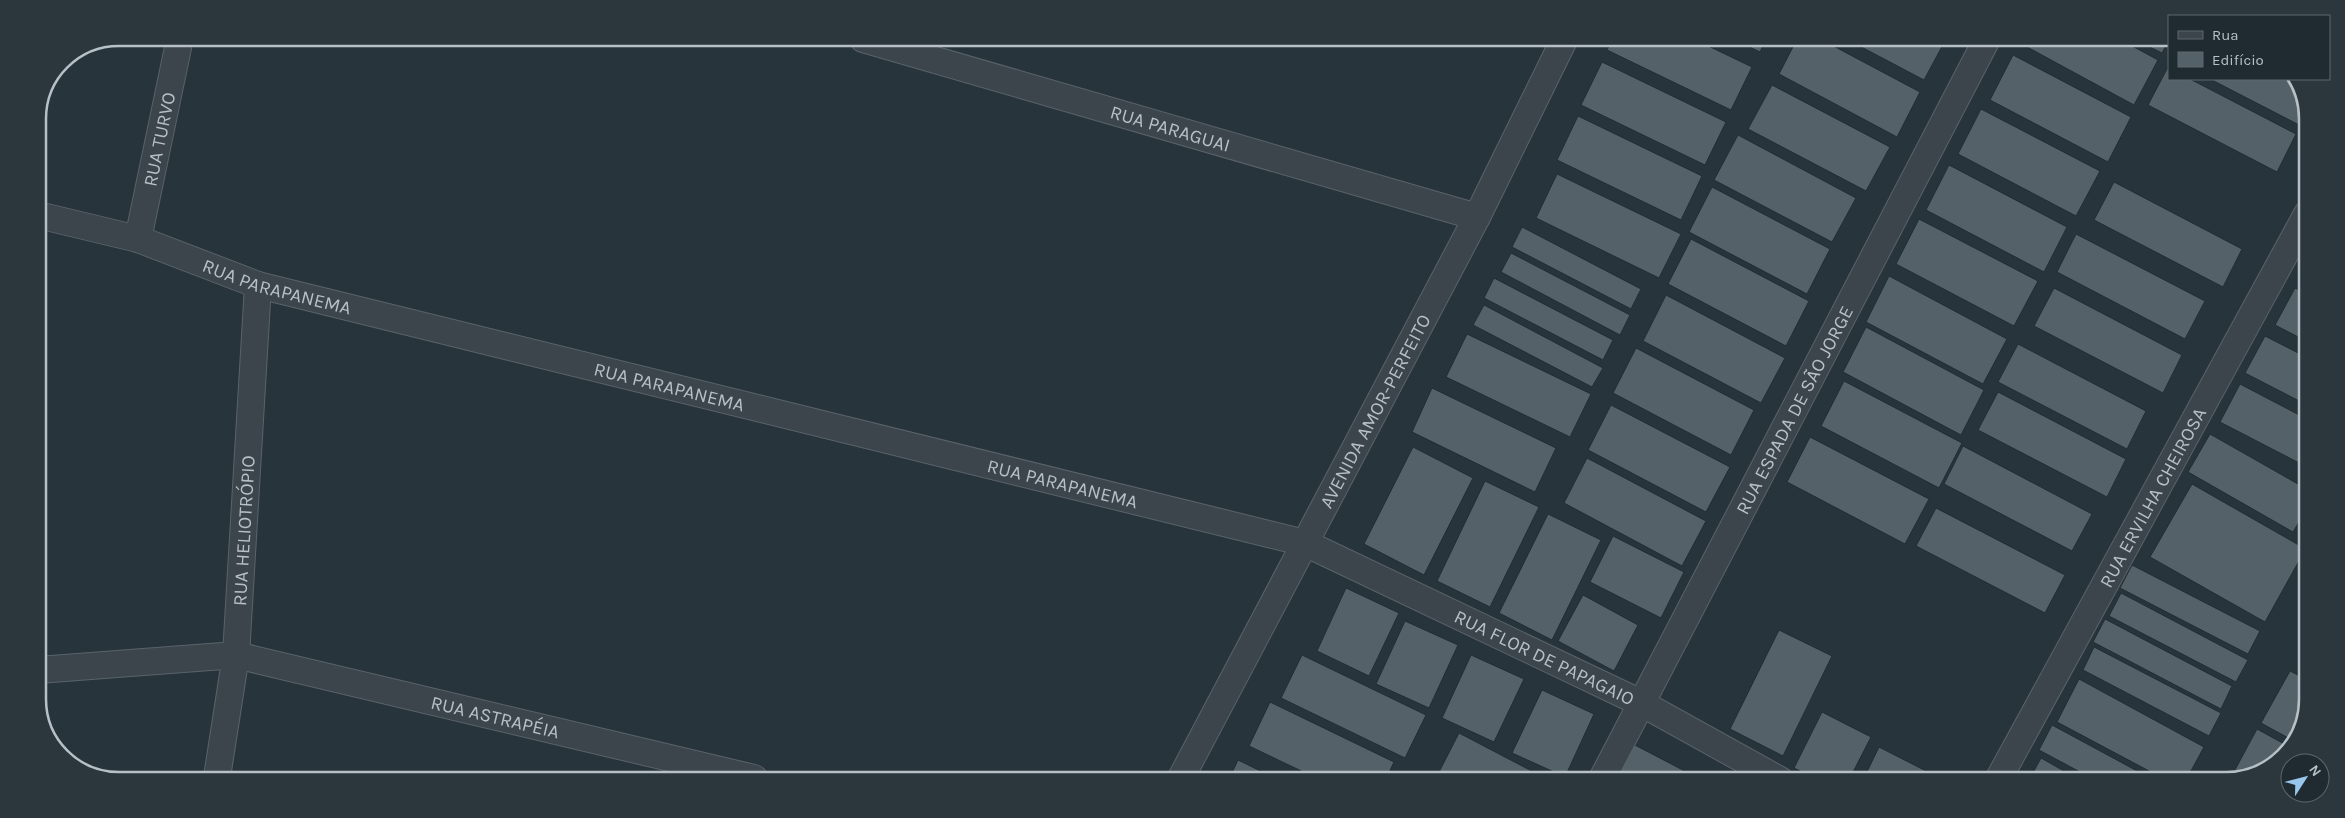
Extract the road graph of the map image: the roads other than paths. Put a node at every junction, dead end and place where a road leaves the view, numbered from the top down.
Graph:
1 (178, 46) edge
2 (887, 46) edge
3 (1561, 46) edge
4 (1983, 46) edge
5 (46, 217) edge
6 (1477, 217) junction
7 (2299, 229) edge
8 (138, 239) junction
9 (258, 285) junction
10 (1306, 543) junction
11 (236, 655) junction
12 (46, 669) edge
13 (1643, 704) junction
14 (218, 772) edge
15 (729, 772) edge
16 (1185, 772) edge
17 (1606, 772) edge
18 (1766, 772) edge
19 (2002, 772) edge

1 - 8 street, RUA TURVO
2 - 6 street, RUA PARAGUAI
3 - 6 street, AVENIDA AMOR-PERFEITO
4 - 13 street, RUA ESPADA DE SÃO JORGE
5 - 8 street, RUA PARAPANEMA
6 - 10 street, AVENIDA AMOR-PERFEITO
7 - 19 street, RUA ERVILHA CHEIROSA
8 - 9 street, RUA PARAPANEMA
9 - 10 street, RUA PARAPANEMA
9 - 11 street, RUA HELIOTRÓPIO
10 - 13 street, RUA FLOR DE PAPAGAIO
10 - 16 street, AVENIDA AMOR-PERFEITO
11 - 12 street, RUA ASTRAPÉIA
11 - 14 street, RUA HELIOTRÓPIO
11 - 15 street, RUA ASTRAPÉIA
13 - 17 street, RUA ESPADA DE SÃO JORGE
13 - 18 street, RUA FLOR DE PAPAGAIO

